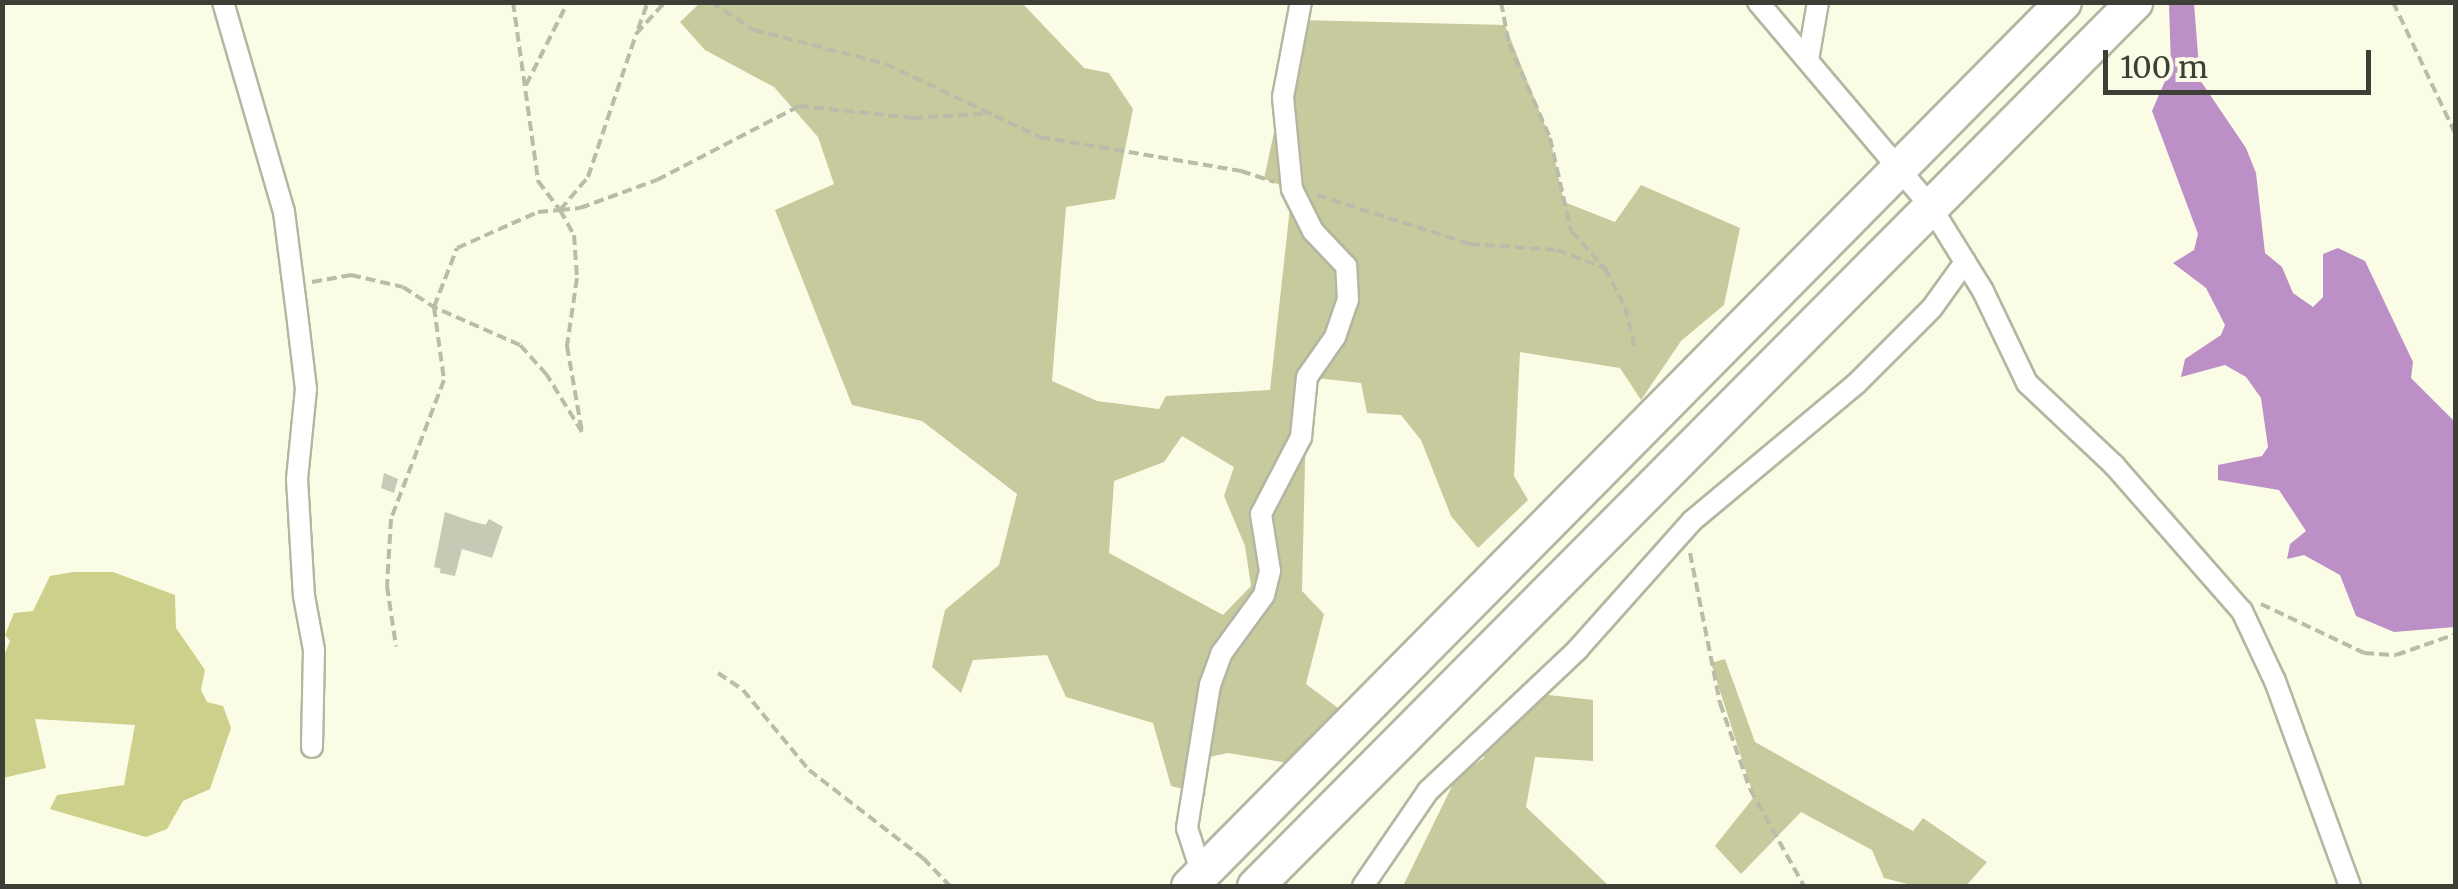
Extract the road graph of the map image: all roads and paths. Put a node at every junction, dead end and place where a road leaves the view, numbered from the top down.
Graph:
1 (222, 2) edge
2 (513, 2) edge
3 (568, 2) edge
4 (648, 2) edge
5 (665, 2) edge
6 (711, 2) edge
7 (1301, 2) edge
8 (1500, 2) edge
9 (1758, 2) edge
10 (1818, 2) edge
11 (2063, 2) edge
12 (2134, 2) edge
13 (2392, 2) edge
14 (636, 34) junction
15 (1808, 60) junction
16 (526, 85) junction
17 (992, 113) junction
18 (2456, 136) edge
19 (1900, 168) junction
20 (1292, 189) junction
21 (1931, 207) junction
22 (560, 210) junction
23 (1965, 262) junction
24 (1605, 268) junction
25 (292, 272) junction
26 (434, 308) junction
27 (1636, 352) dead end
28 (1692, 521) junction
29 (2219, 580) junction
30 (2456, 634) edge
31 (396, 646) dead end
32 (718, 672) dead end
33 (312, 748) dead end
34 (1196, 880) edge
35 (950, 886) edge
36 (1255, 886) edge
37 (1363, 886) edge
38 (1804, 886) edge
39 (2350, 886) edge

1 - 25 street
2 - 16 path
3 - 16 path
4 - 14 path
5 - 14 path
6 - 17 path
7 - 20 street
8 - 24 path
9 - 15 street
10 - 15 street
11 - 19 highway
12 - 21 highway
13 - 18 path
14 - 22 path
15 - 19 street
16 - 22 path
17 - 20 path
17 - 22 path
19 - 21 street
19 - 34 highway
20 - 24 path
20 - 34 street
21 - 23 street
21 - 36 highway
22 - 26 path
22 - 26 path
23 - 28 street
23 - 29 street
24 - 27 path
25 - 26 path
25 - 33 street
26 - 31 path
28 - 37 street
28 - 38 path
29 - 30 path
29 - 39 street
32 - 35 path

